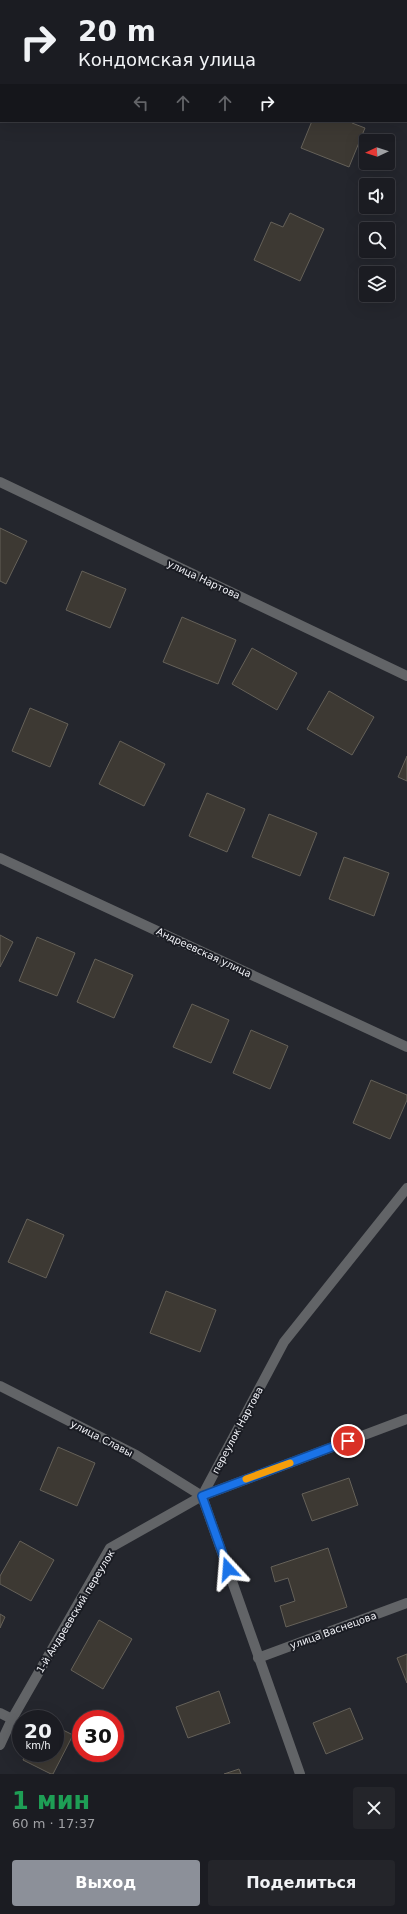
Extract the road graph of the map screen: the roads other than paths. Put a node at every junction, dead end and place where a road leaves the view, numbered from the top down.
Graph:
1 (0, 482) edge
2 (407, 676) edge
3 (0, 858) edge
4 (407, 1046) edge
5 (407, 1188) edge
6 (0, 1386) edge
7 (407, 1419) edge
8 (202, 1496) junction
9 (407, 1603) edge
10 (258, 1658) junction
11 (17, 1710) edge
12 (0, 1713) edge
13 (12, 1719) joint
14 (0, 1745) edge
15 (300, 1774) edge

1 - 2 street, улица Нартова
3 - 4 street, Андреевская улица
5 - 8 street, переулок Нартова
6 - 8 street, улица Славы
7 - 8 street, 1-й Андреевский переулок
8 - 10 street
8 - 11 street, 1-й Андреевский переулок
9 - 10 street, улица Васнецова
10 - 15 street
12 - 13 street
13 - 14 street, 1-й Андреевский переулок

